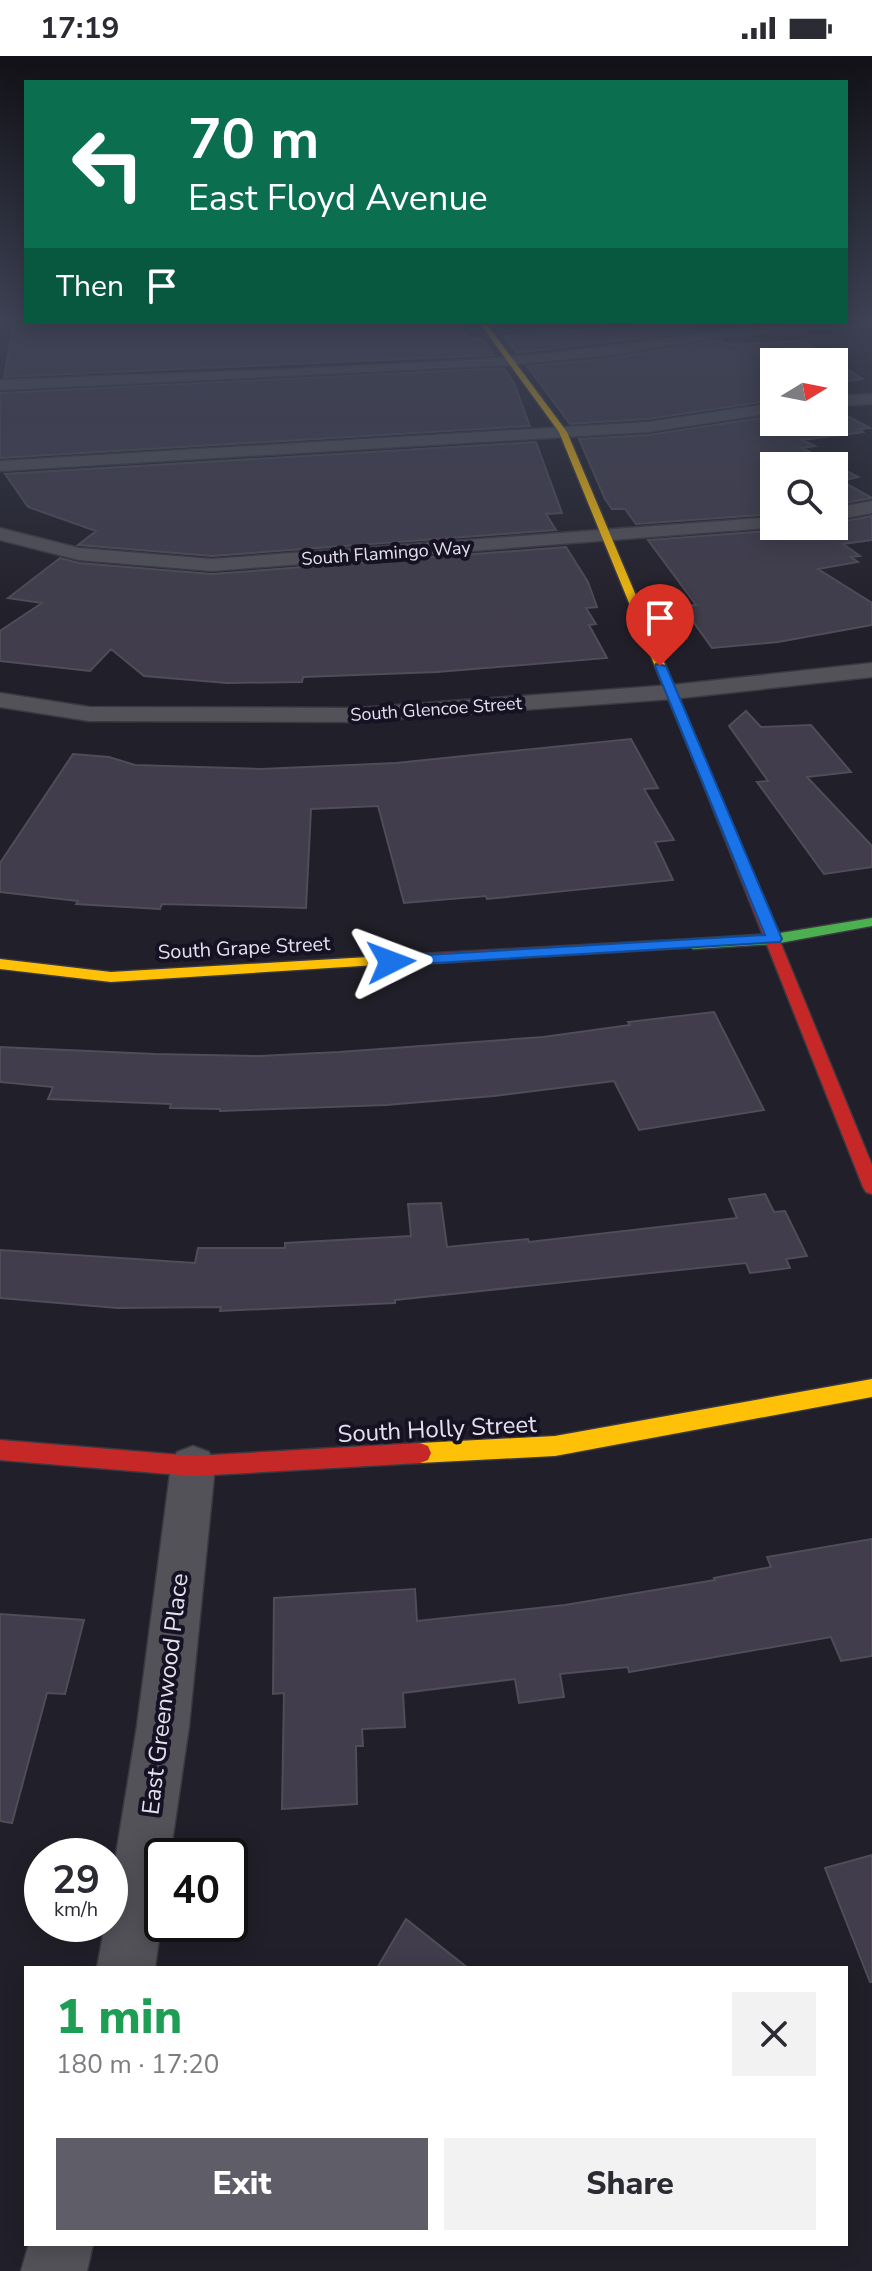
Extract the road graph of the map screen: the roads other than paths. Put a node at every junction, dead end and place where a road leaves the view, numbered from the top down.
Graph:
1 (554, 420) edge
2 (692, 420) edge
3 (563, 432) junction
4 (0, 466) edge
5 (872, 507) edge
6 (848, 511) edge
7 (760, 524) edge
8 (0, 534) edge
9 (605, 537) junction
10 (872, 670) edge
11 (672, 692) junction
12 (0, 700) edge
13 (872, 922) edge
14 (774, 939) junction
15 (0, 964) edge
16 (872, 1187) edge
17 (872, 1388) edge
18 (0, 1450) edge
19 (193, 1466) junction
20 (126, 1966) edge
21 (60, 2246) edge
22 (54, 2271) edge

1 - 3 street
2 - 3 street
3 - 4 street
3 - 9 street
5 - 6 street
7 - 9 street, South Flamingo Way
8 - 9 street, South Flamingo Way
9 - 11 street
10 - 11 street, South Glencoe Street
11 - 12 street, South Glencoe Street
11 - 14 street
13 - 14 street, South Grape Street
14 - 15 street, South Grape Street
14 - 16 street
17 - 19 street, South Holly Street
18 - 19 street, South Holly Street
19 - 20 street, East Greenwood Place
21 - 22 street

